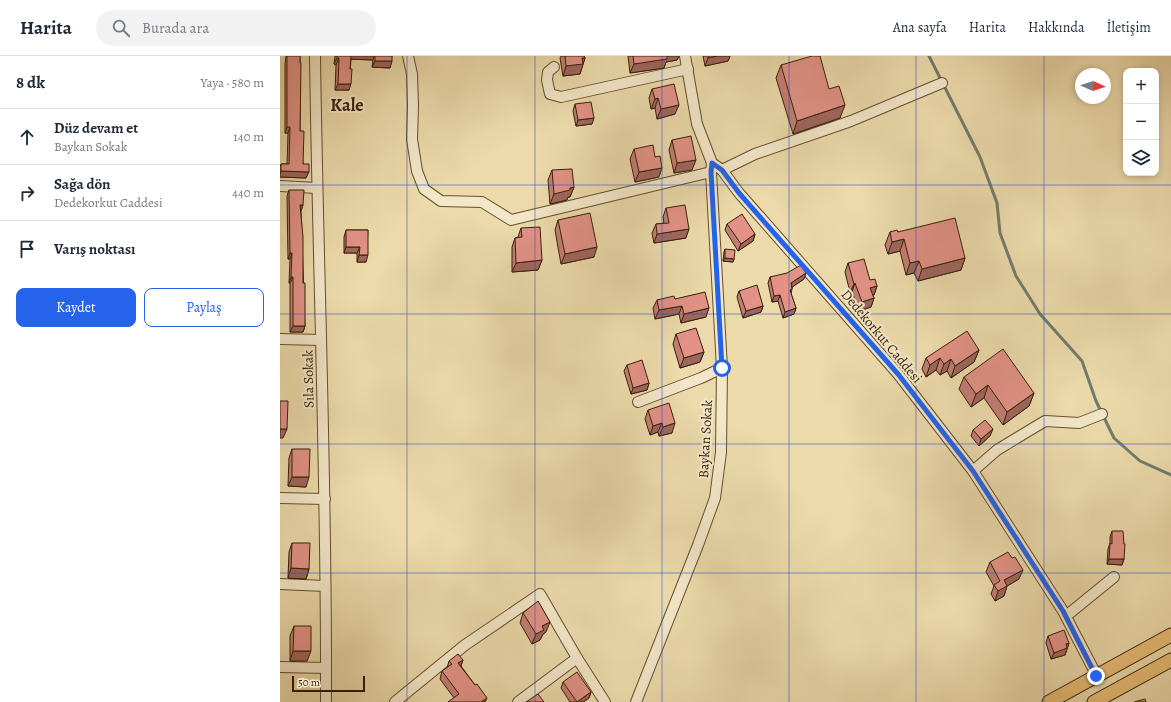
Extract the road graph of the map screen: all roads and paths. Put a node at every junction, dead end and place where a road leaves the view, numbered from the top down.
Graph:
1 (315, 56) edge
2 (408, 56) edge
3 (685, 56) edge
4 (554, 68) dead end
5 (688, 70) junction
6 (942, 83) dead end
7 (712, 167) junction
8 (722, 170) junction
9 (280, 186) edge
10 (317, 188) junction
11 (280, 339) edge
12 (321, 340) junction
13 (722, 368) junction
14 (638, 402) dead end
15 (1102, 414) dead end
16 (973, 471) junction
17 (280, 498) edge
18 (325, 500) junction
19 (1114, 577) dead end
20 (280, 584) edge
21 (325, 586) junction
22 (1066, 616) junction
23 (1171, 635) edge
24 (577, 658) junction
25 (1171, 660) edge
26 (280, 667) edge
27 (326, 668) junction
28 (1096, 676) junction
29 (1108, 699) edge
30 (326, 702) edge
31 (395, 702) edge
32 (518, 702) edge
33 (605, 702) edge
34 (636, 702) edge
35 (1049, 702) edge
36 (1094, 702) edge

1 - 10 street, Sıla Sokak
2 - 7 street
3 - 5 street
4 - 5 street
5 - 7 street
6 - 8 street
7 - 8 street, Dedekorkut Caddesi
7 - 13 street, Baykan Sokak
8 - 16 street, Dedekorkut Caddesi
9 - 10 street
10 - 12 street, Sıla Sokak
11 - 12 street
12 - 18 street, Sıla Sokak
13 - 14 street
13 - 34 street, Baykan Sokak
15 - 16 street
16 - 22 street, Dedekorkut Caddesi
17 - 18 street
18 - 21 street, Sıla Sokak
19 - 22 street
20 - 21 street
21 - 27 street, Sıla Sokak
22 - 28 street, Dedekorkut Caddesi
23 - 28 main road
24 - 31 street
24 - 32 street
24 - 33 street
25 - 29 main road
26 - 27 street
27 - 30 street, Sıla Sokak
28 - 35 main road
29 - 36 main road

